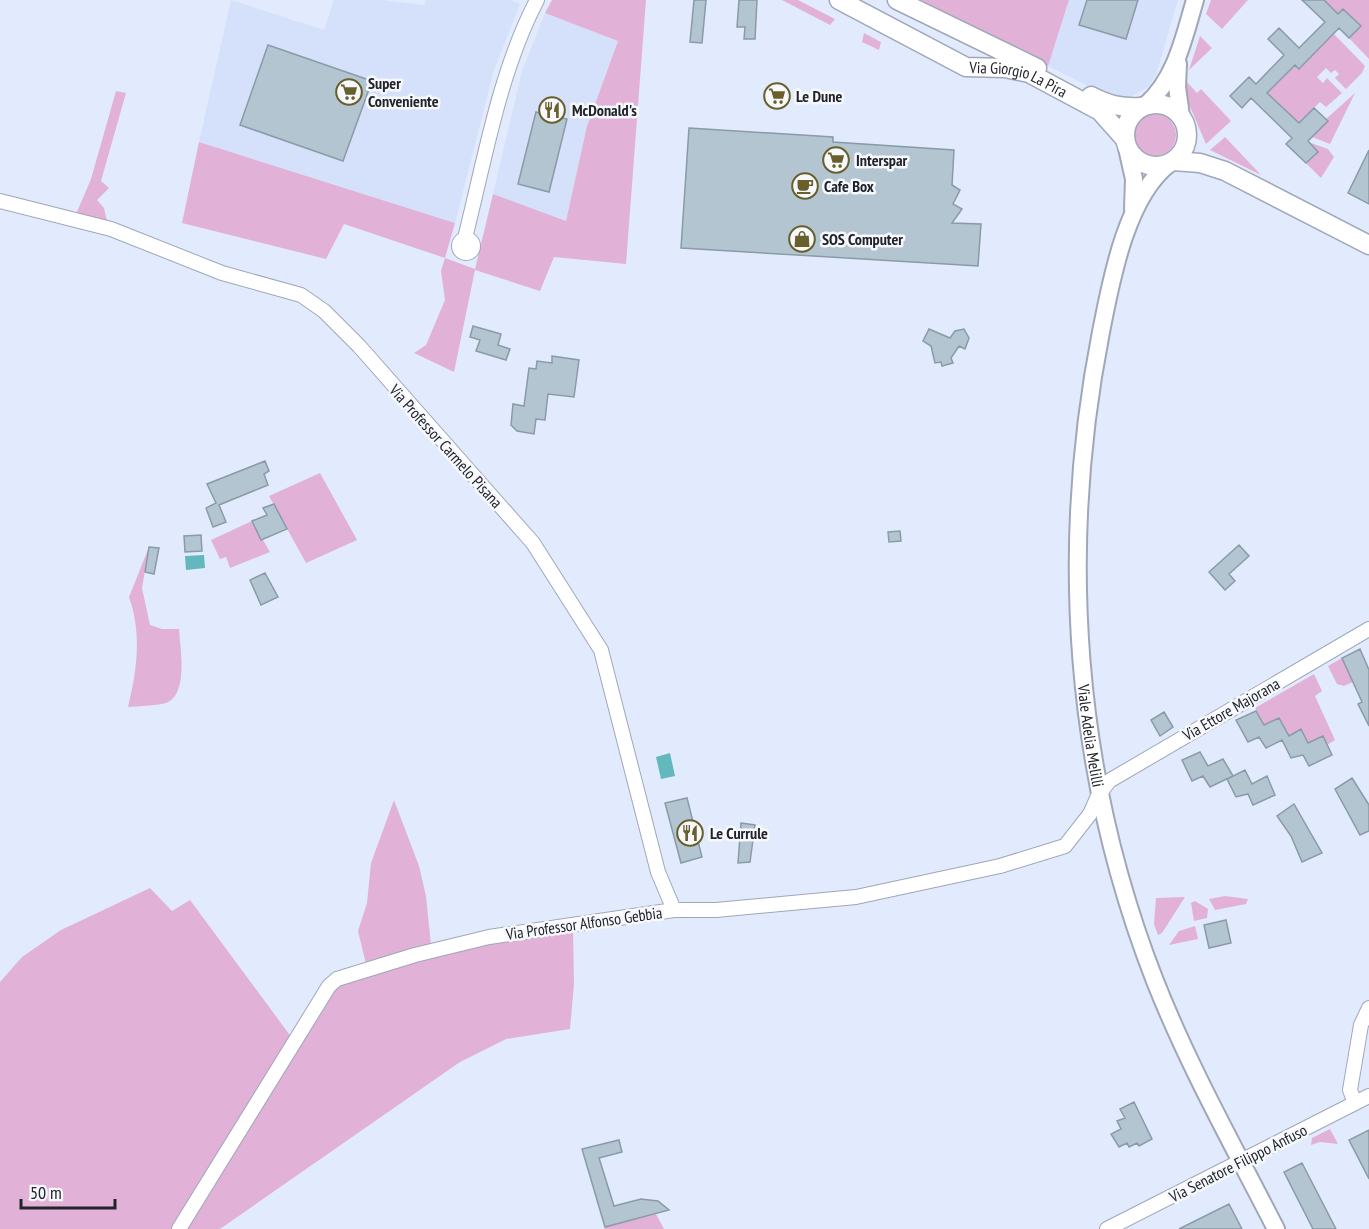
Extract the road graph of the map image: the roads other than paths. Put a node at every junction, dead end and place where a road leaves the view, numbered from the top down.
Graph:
1 (537, 0) edge
2 (839, 0) edge
3 (897, 0) edge
4 (1195, 0) edge
5 (1178, 55) junction
6 (1143, 106) junction
7 (1183, 121) junction
8 (1125, 143) junction
9 (1171, 162) junction
10 (1225, 171) junction
11 (0, 201) edge
12 (1133, 212) junction
13 (465, 238) dead end
14 (1369, 245) edge
15 (1368, 631) edge
16 (1098, 796) junction
17 (674, 910) junction
18 (1369, 1008) edge
19 (1369, 1096) edge
20 (1355, 1103) junction
21 (1241, 1161) junction
22 (179, 1229) edge
23 (1107, 1229) edge
24 (1276, 1229) edge

1 - 13 street
2 - 8 main road, Via Giorgio La Pira
3 - 6 main road, Via Giorgio La Pira
4 - 5 street
5 - 6 street
5 - 7 street
6 - 7 main road
6 - 8 main road
7 - 9 main road
7 - 10 main road
8 - 9 main road
8 - 12 street
9 - 10 main road
9 - 12 street
10 - 14 main road
11 - 17 street, Via Professor Carmelo Pisana
12 - 16 street, Viale Adelia Melilli
15 - 16 street, Via Ettore Majorana
16 - 17 street, Via Professor Alfonso Gebbia
16 - 21 street, Viale Adelia Melilli
17 - 22 street, Via Professor Alfonso Gebbia
18 - 20 street
19 - 20 street, Via Senatore Filippo Anfuso
20 - 21 street, Via Senatore Filippo Anfuso
21 - 23 street, Via Senatore Filippo Anfuso
21 - 24 street, Viale Adelia Melilli

